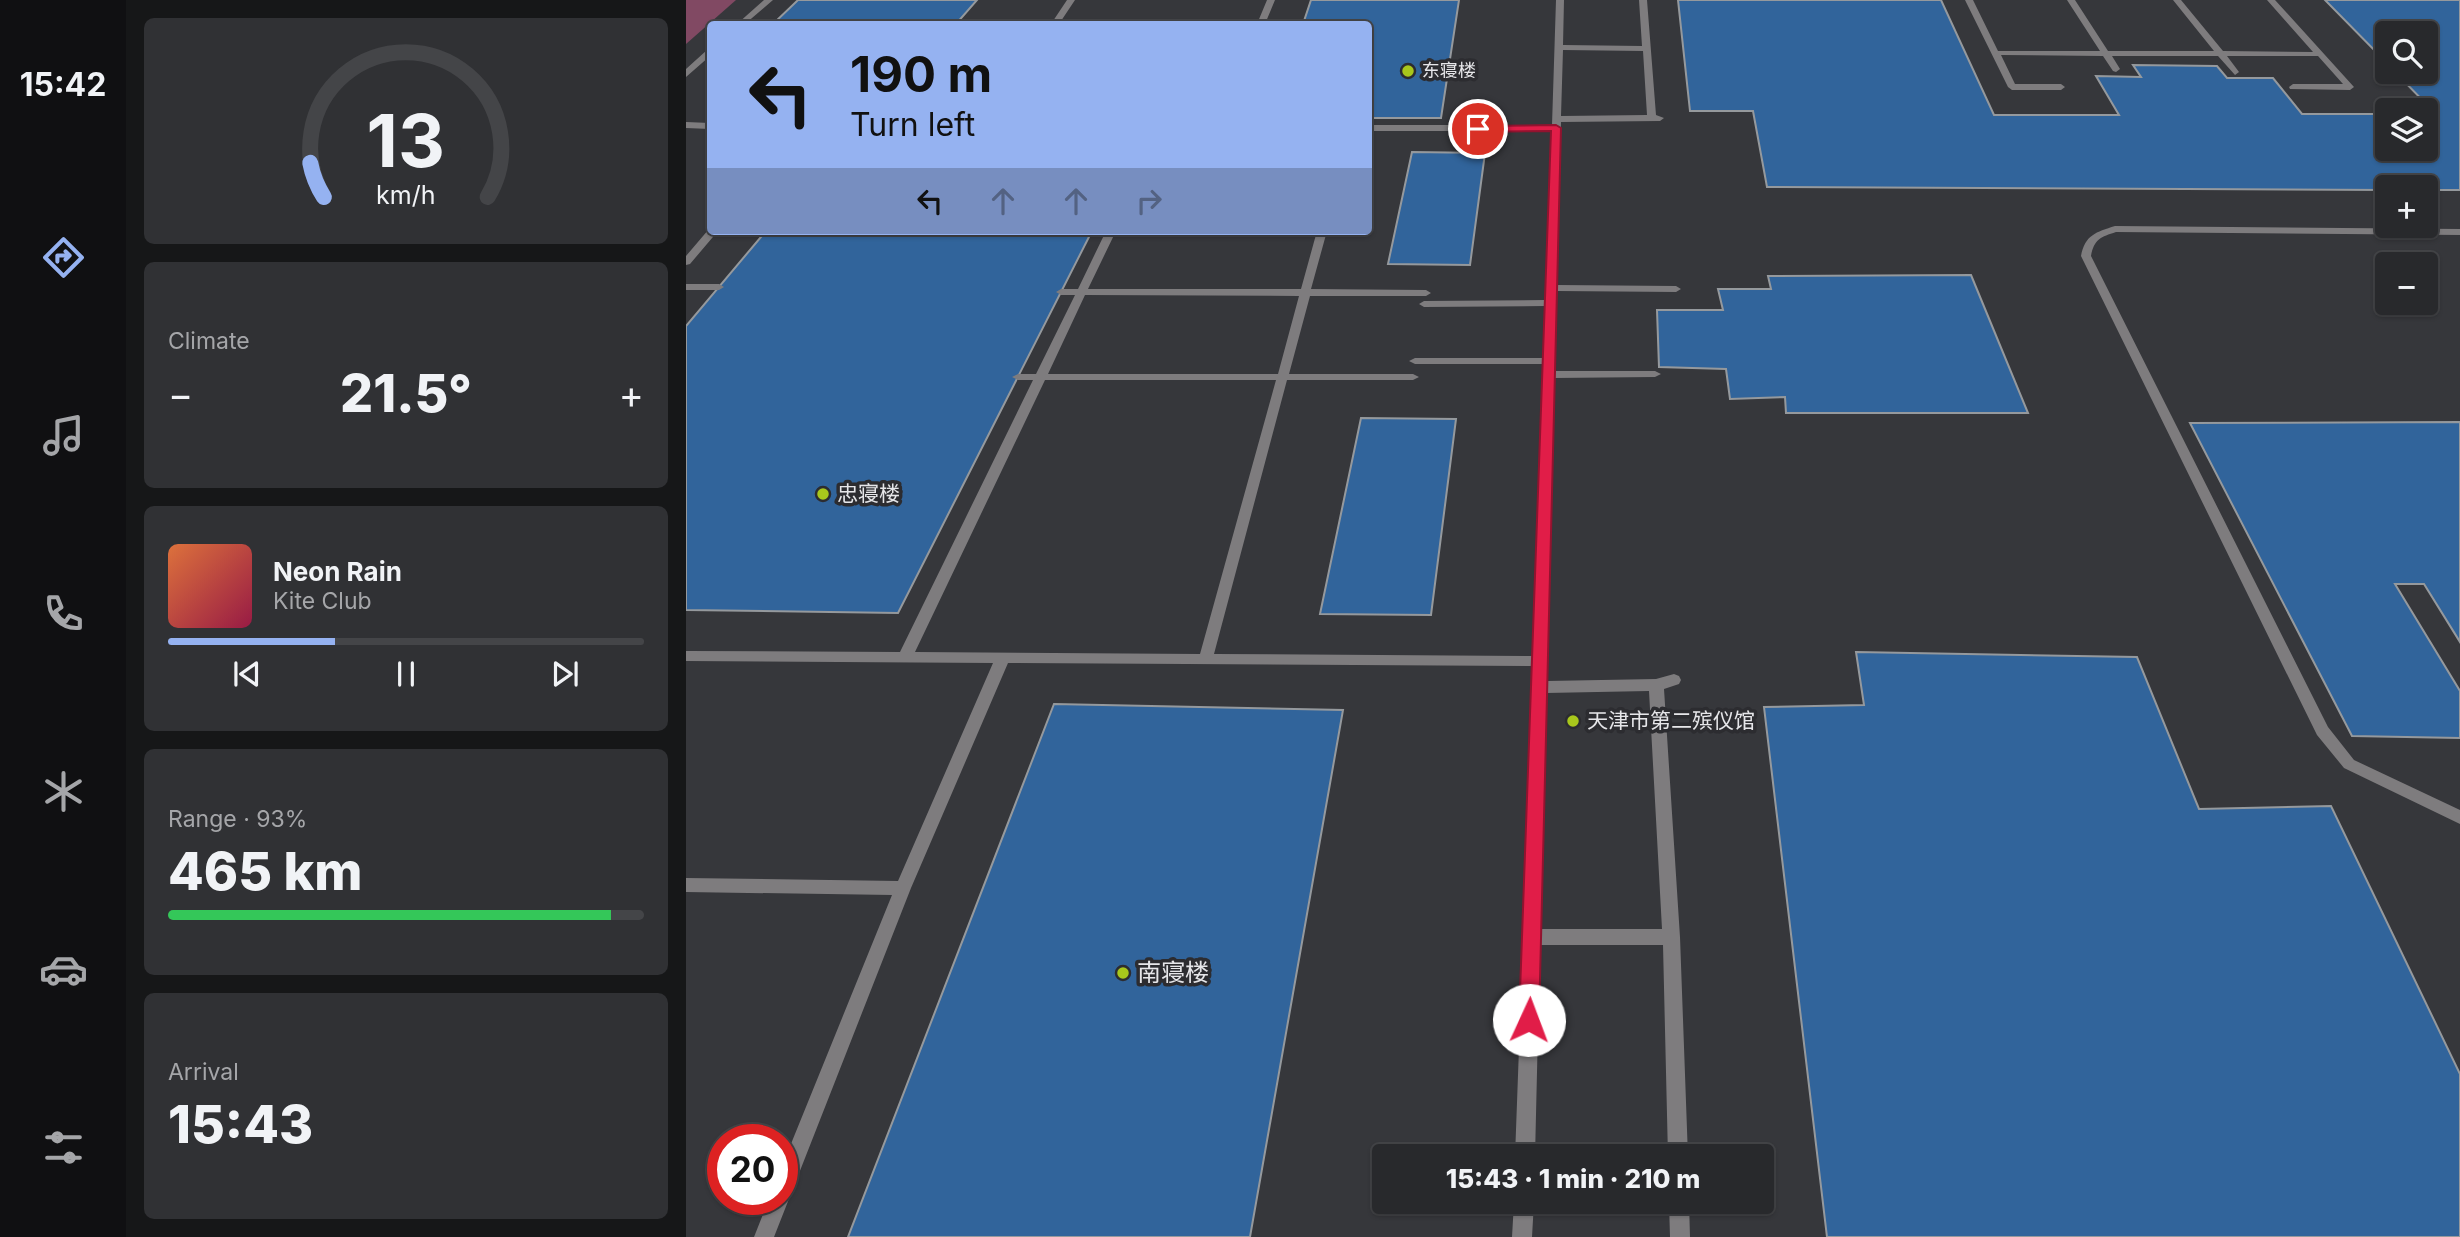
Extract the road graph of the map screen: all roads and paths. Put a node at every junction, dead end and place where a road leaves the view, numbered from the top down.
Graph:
1 (769, 0) edge
2 (1071, 0) edge
3 (1271, 0) edge
4 (1560, 0) edge
5 (1643, 0) edge
6 (1969, 0) edge
7 (2071, 0) edge
8 (2176, 0) edge
9 (2272, 0) edge
10 (744, 21) edge
11 (1057, 21) edge
12 (1262, 21) edge
13 (1559, 47) junction
14 (1647, 48) junction
15 (1998, 53) junction
16 (2106, 54) junction
17 (2220, 54) junction
18 (2319, 54) junction
19 (707, 57) edge
20 (2116, 69) dead end
21 (2235, 72) dead end
22 (686, 74) edge
23 (2061, 87) dead end
24 (2293, 87) dead end
25 (1556, 123) junction
26 (686, 125) edge
27 (707, 125) edge
28 (1372, 128) edge
29 (2460, 232) edge
30 (710, 235) edge
31 (1109, 235) edge
32 (1321, 235) edge
33 (686, 262) edge
34 (686, 287) edge
35 (719, 287) dead end
36 (1551, 288) junction
37 (1676, 289) dead end
38 (1061, 292) dead end
39 (1082, 292) junction
40 (1305, 293) junction
41 (1551, 303) junction
42 (1415, 361) dead end
43 (1549, 368) junction
44 (1654, 374) dead end
45 (1018, 377) dead end
46 (1041, 377) junction
47 (1282, 377) junction
48 (1413, 377) dead end
49 (686, 656) edge
50 (905, 657) junction
51 (1003, 657) junction
52 (1206, 658) junction
53 (1540, 661) junction
54 (1674, 680) dead end
55 (1656, 685) junction
56 (1539, 687) junction
57 (2460, 817) edge
58 (686, 885) edge
59 (903, 888) junction
60 (1532, 937) junction
61 (1671, 937) junction
62 (1525, 1144) edge
63 (1678, 1144) edge
64 (798, 1151) edge
65 (1523, 1214) edge
66 (1679, 1214) edge
67 (773, 1215) edge
68 (764, 1237) edge
69 (1522, 1237) edge
70 (1680, 1237) edge

1 - 10 lane
2 - 11 lane
3 - 12 lane
4 - 13 lane
5 - 14 lane
6 - 15 lane
7 - 16 lane
8 - 17 lane
9 - 18 lane
13 - 14 lane
13 - 25 lane
14 - 25 lane
15 - 16 lane
15 - 23 lane
16 - 17 lane
16 - 20 lane
17 - 18 lane
17 - 21 lane
18 - 24 lane
19 - 22 lane
25 - 28 lane
25 - 36 lane
26 - 27 lane
29 - 57 lane
30 - 33 lane
31 - 39 lane
32 - 40 lane
34 - 35 lane
36 - 37 lane
36 - 41 lane
38 - 39 lane
39 - 40 lane
39 - 46 lane
40 - 41 lane
40 - 47 lane
41 - 43 lane
42 - 43 lane
43 - 44 lane
43 - 53 lane
45 - 46 lane
46 - 47 lane
46 - 50 lane
47 - 48 lane
47 - 52 lane
49 - 50 lane
50 - 51 lane
51 - 52 lane
51 - 59 lane
52 - 53 lane
53 - 56 lane
54 - 55 lane
55 - 56 lane
55 - 61 lane
56 - 60 lane
58 - 59 lane
59 - 64 lane
60 - 61 lane
60 - 62 lane
61 - 63 lane
65 - 69 lane
66 - 70 lane
67 - 68 lane

